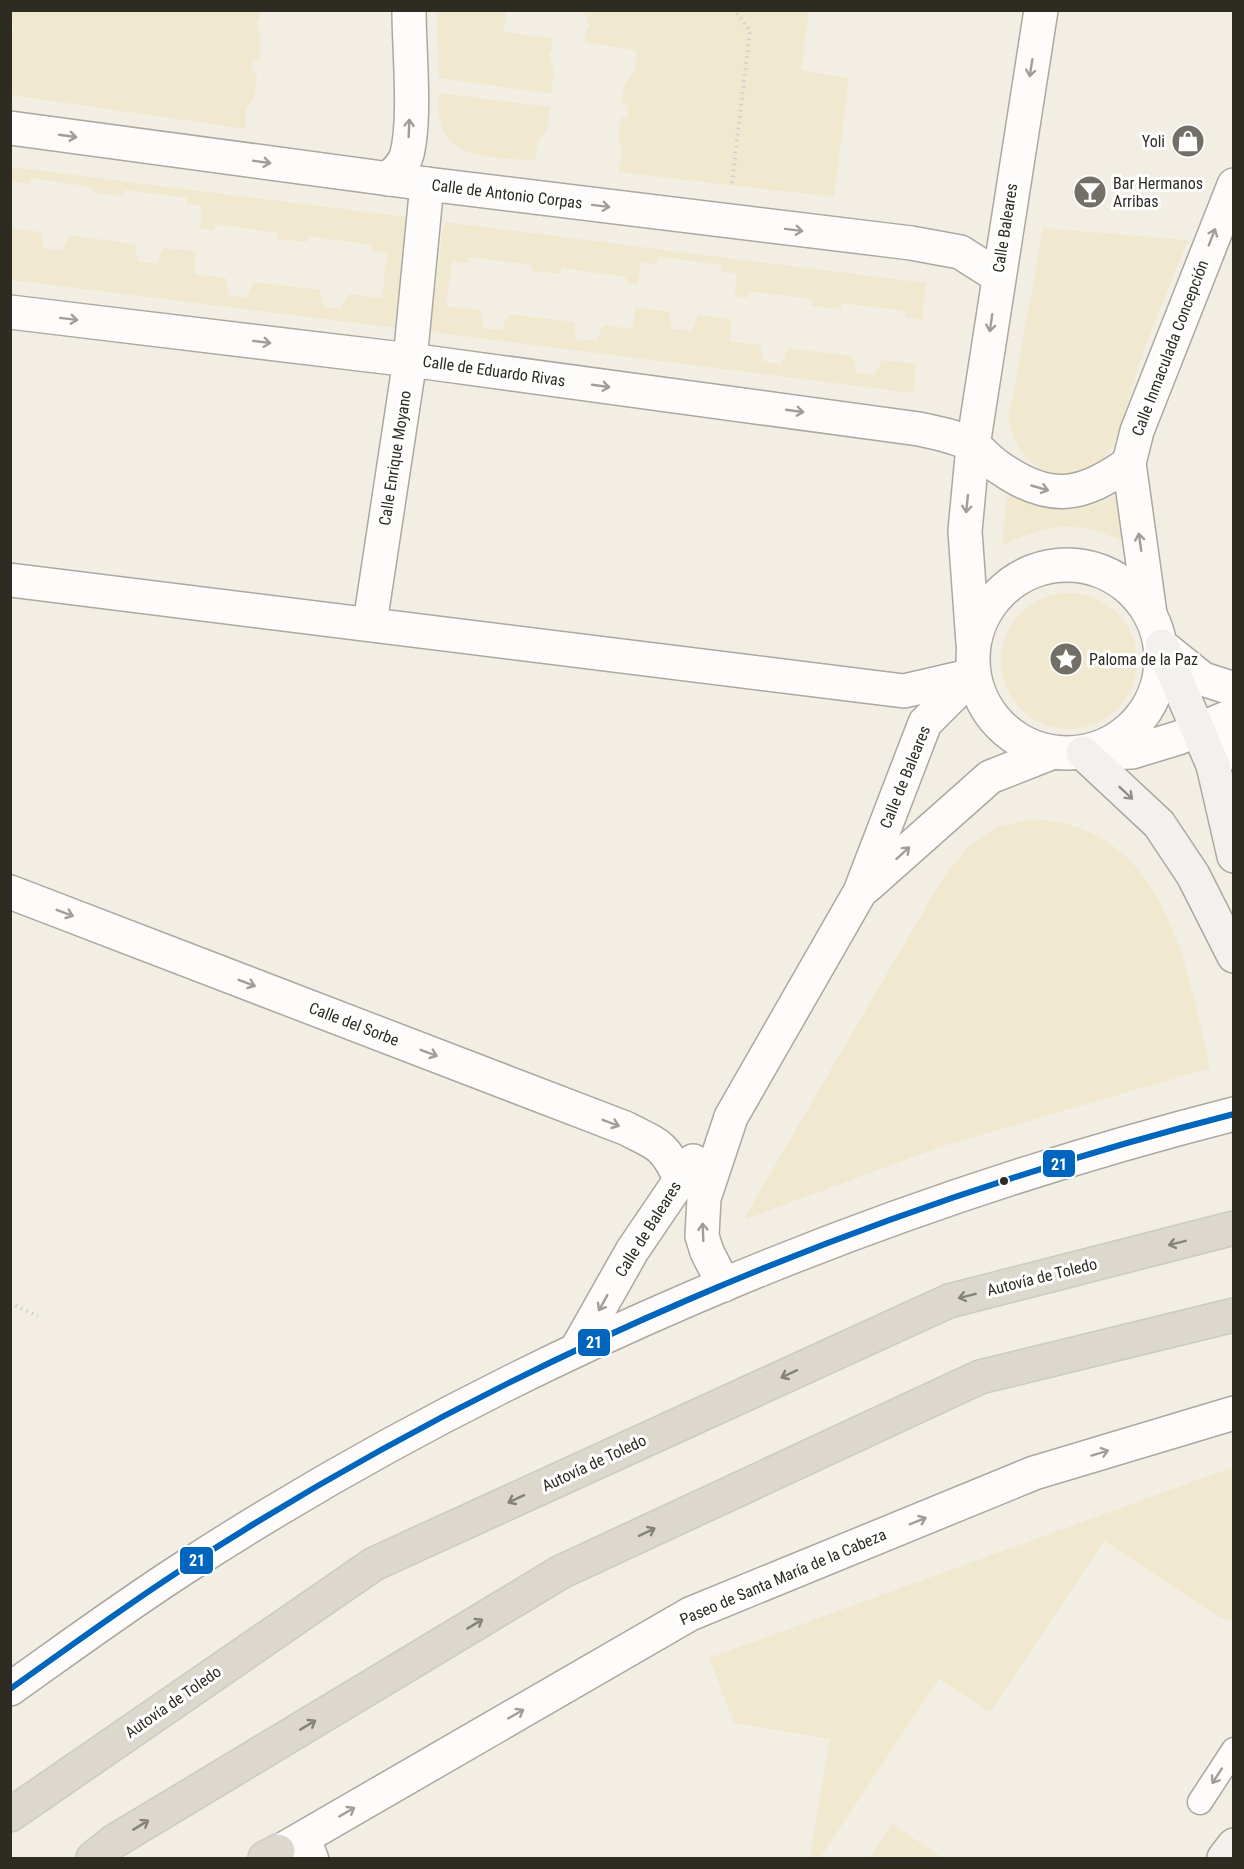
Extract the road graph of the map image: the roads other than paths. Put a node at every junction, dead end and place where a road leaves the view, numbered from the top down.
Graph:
1 (409, 10) edge
2 (1041, 10) edge
3 (10, 128) edge
4 (388, 179) junction
5 (428, 184) junction
6 (1233, 185) edge
7 (998, 276) junction
8 (10, 312) edge
9 (410, 360) junction
10 (974, 446) junction
11 (1129, 463) junction
12 (10, 580) edge
13 (370, 623) junction
14 (1156, 634) junction
15 (973, 643) junction
16 (973, 675) junction
17 (1233, 689) edge
18 (904, 691) junction
19 (1233, 715) edge
20 (925, 723) junction
21 (1197, 730) junction
22 (1051, 753) junction
23 (1083, 753) junction
24 (1223, 754) edge
25 (1233, 856) edge
26 (10, 892) edge
27 (860, 892) junction
28 (1233, 956) edge
29 (1233, 1114) edge
30 (731, 1117) junction
31 (680, 1178) junction
32 (1233, 1228) edge
33 (724, 1285) junction
34 (1233, 1315) edge
35 (576, 1350) junction
36 (1233, 1413) edge
37 (10, 1689) edge
38 (1233, 1750) edge
39 (1200, 1802) dead end
40 (10, 1815) edge
41 (1233, 1845) edge
42 (312, 1846) edge
43 (270, 1856) edge
44 (93, 1858) edge
45 (1224, 1858) edge

4 -> 1 street
2 -> 7 street, Calle Baleares
3 -> 4 street, Calle de Antonio Corpas
4 - 5 street, Calle de Antonio Corpas
5 -> 7 street, Calle de Antonio Corpas
5 - 9 street, Calle Enrique Moyano
11 -> 6 street, Calle Inmaculada Concepción
7 -> 10 street, Calle Baleares
8 -> 9 street, Calle de Eduardo Rivas
9 -> 10 street, Calle de Eduardo Rivas
9 - 13 street, Calle Enrique Moyano
10 -> 11 street, Calle de Eduardo Rivas
10 -> 15 street
14 -> 11 street, Calle Inmaculada Concepción
12 - 13 street
13 - 18 street
14 - 15 street
14 - 17 street
14 - 21 street
14 - 23 street
15 - 16 street
16 - 18 street
16 - 20 street, Calle de Baleares
16 - 22 street
18 - 20 street
19 - 21 street
20 - 27 street, Calle de Baleares
21 - 23 street
21 - 24 street
22 - 23 street
27 -> 22 street, Calle de Baleares
23 -> 28 street
24 - 25 street
26 -> 31 street, Calle del Sorbe
27 - 30 street, Calle de Baleares
29 - 33 street
30 - 31 street, Calle de Baleares
33 -> 30 street, Calle de Baleares
31 -> 35 street, Calle de Baleares
32 -> 40 highway, Autovía de Toledo
33 - 35 street
44 -> 34 highway
35 - 37 street
42 -> 36 street, Paseo de Santa María de la Cabeza
38 -> 39 lane
41 - 45 street
42 - 43 street, Paseo de Santa María de la Cabeza

